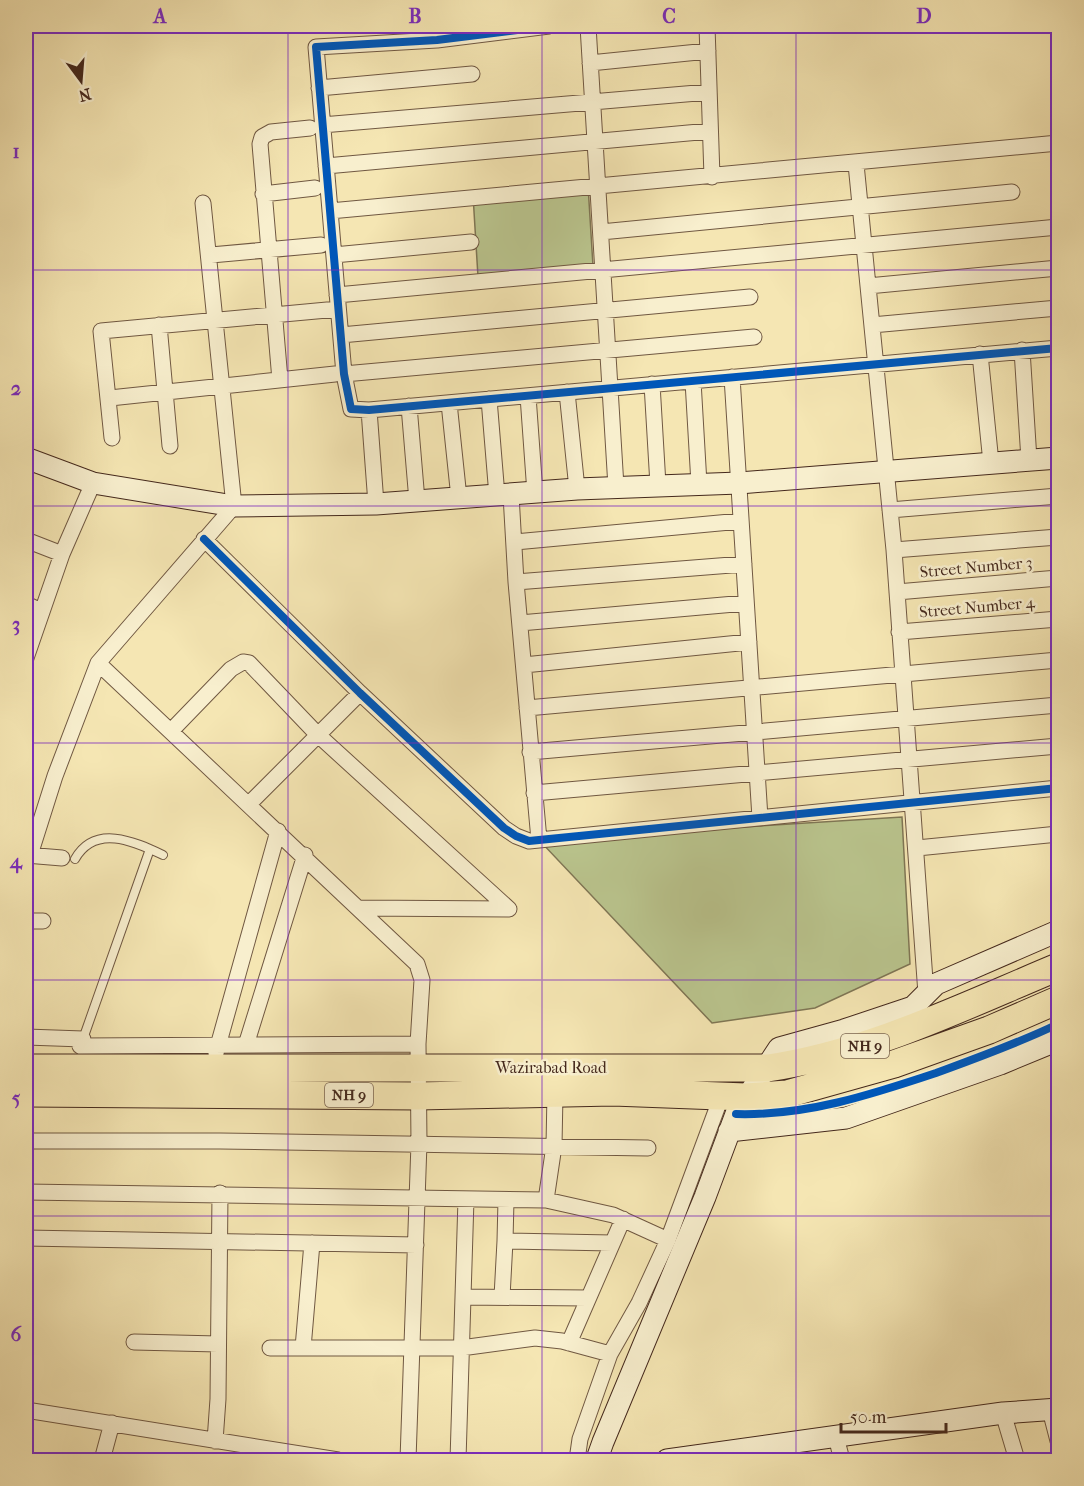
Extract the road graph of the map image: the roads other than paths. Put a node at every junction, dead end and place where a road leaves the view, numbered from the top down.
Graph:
1 (549, 26) edge
2 (588, 26) edge
3 (707, 26) edge
4 (437, 33) edge
5 (708, 51) junction
6 (590, 63) junction
7 (472, 74) dead end
8 (319, 88) junction
9 (709, 92) junction
10 (592, 102) junction
11 (316, 126) junction
12 (710, 131) junction
13 (595, 142) junction
14 (1059, 143) edge
15 (856, 164) junction
16 (326, 166) junction
17 (712, 177) junction
18 (598, 187) junction
19 (315, 188) dead end
20 (1012, 192) dead end
21 (263, 194) junction
22 (203, 203) dead end
23 (860, 206) junction
24 (330, 212) junction
25 (1059, 227) edge
26 (601, 232) junction
27 (471, 242) dead end
28 (321, 245) dead end
29 (864, 247) junction
30 (269, 250) junction
31 (211, 255) junction
32 (334, 255) junction
33 (603, 268) junction
34 (1059, 268) edge
35 (868, 286) junction
36 (750, 297) dead end
37 (338, 302) junction
38 (1059, 308) edge
39 (605, 310) junction
40 (275, 315) junction
41 (217, 320) junction
42 (159, 325) junction
43 (872, 325) junction
44 (340, 334) junction
45 (754, 337) dead end
46 (1059, 348) edge
47 (608, 350) junction
48 (1022, 350) junction
49 (980, 354) junction
50 (876, 362) junction
51 (339, 374) junction
52 (732, 377) junction
53 (280, 380) junction
54 (693, 381) junction
55 (652, 384) junction
56 (223, 386) junction
57 (610, 388) junction
58 (165, 391) junction
59 (567, 392) junction
60 (528, 396) junction
61 (110, 398) junction
62 (489, 399) junction
63 (449, 402) junction
64 (409, 406) junction
65 (369, 410) junction
66 (112, 438) dead end
67 (170, 446) dead end
68 (26, 458) edge
69 (1059, 458) edge
70 (1029, 460) junction
71 (991, 463) junction
72 (887, 471) junction
73 (93, 483) junction
74 (739, 483) junction
75 (658, 484) junction
76 (699, 484) junction
77 (616, 487) junction
78 (577, 489) junction
79 (535, 493) junction
80 (504, 496) junction
81 (1059, 496) edge
82 (459, 498) junction
83 (417, 501) junction
84 (376, 504) junction
85 (234, 506) junction
86 (890, 510) junction
87 (741, 521) junction
88 (1059, 537) edge
89 (204, 539) junction
90 (26, 540) edge
91 (515, 542) junction
92 (894, 550) junction
93 (62, 554) junction
94 (744, 564) junction
95 (1059, 578) edge
96 (516, 582) junction
97 (897, 592) junction
98 (746, 603) junction
99 (26, 604) edge
100 (41, 611) junction
101 (1059, 619) edge
102 (520, 623) junction
103 (899, 632) junction
104 (749, 642) junction
105 (26, 658) edge
106 (1059, 660) edge
107 (98, 663) junction
108 (524, 664) junction
109 (902, 672) junction
110 (751, 687) junction
111 (360, 693) junction
112 (1059, 705) edge
113 (527, 708) junction
114 (906, 718) junction
115 (171, 731) junction
116 (754, 731) junction
117 (317, 734) junction
118 (1059, 746) edge
119 (530, 752) junction
120 (910, 758) junction
121 (757, 773) junction
122 (1059, 788) edge
123 (534, 793) junction
124 (914, 802) junction
125 (249, 804) junction
126 (760, 818) junction
127 (278, 831) junction
128 (1059, 834) edge
129 (539, 840) junction
130 (917, 848) junction
131 (150, 849) junction
132 (28, 855) edge
133 (163, 855) dead end
134 (305, 855) junction
135 (68, 859) joint
136 (358, 908) junction
137 (26, 921) edge
138 (43, 921) dead end
139 (1059, 931) edge
140 (1059, 967) edge
141 (1059, 1000) edge
142 (911, 1015) junction
143 (26, 1037) edge
144 (83, 1040) junction
145 (1059, 1040) edge
146 (246, 1045) junction
147 (418, 1055) junction
148 (216, 1056) junction
149 (904, 1060) junction
150 (26, 1068) edge
151 (768, 1068) junction
152 (732, 1070) junction
153 (26, 1093) edge
154 (555, 1093) junction
155 (418, 1096) junction
156 (734, 1097) junction
157 (729, 1131) junction
158 (26, 1141) edge
159 (419, 1143) junction
160 (554, 1146) junction
161 (648, 1148) dead end
162 (26, 1192) edge
163 (220, 1193) junction
164 (417, 1198) junction
165 (466, 1199) junction
166 (506, 1200) junction
167 (546, 1200) junction
168 (623, 1219) junction
169 (26, 1238) edge
170 (668, 1240) junction
171 (220, 1241) junction
172 (506, 1241) junction
173 (312, 1243) junction
174 (612, 1243) junction
175 (416, 1245) junction
176 (463, 1297) junction
177 (502, 1297) junction
178 (588, 1298) junction
179 (134, 1342) dead end
180 (569, 1343) junction
181 (218, 1344) junction
182 (412, 1347) junction
183 (270, 1348) dead end
184 (303, 1348) junction
185 (461, 1348) junction
186 (610, 1354) junction
187 (1054, 1409) edge
188 (26, 1410) edge
189 (1003, 1413) junction
190 (112, 1423) junction
191 (836, 1437) junction
192 (215, 1441) junction
193 (1059, 1441) edge
194 (265, 1454) edge
195 (600, 1459) edge
196 (699, 1459) edge
197 (102, 1461) edge
198 (338, 1461) edge
199 (408, 1461) edge
200 (458, 1461) edge
201 (577, 1461) edge
202 (667, 1461) edge
203 (842, 1461) edge
204 (1017, 1461) edge

1 - 4 street
2 - 6 street
3 - 5 street
4 - 8 street
5 - 6 street
5 - 9 street
6 - 10 street
7 - 8 street
8 - 11 street
9 - 10 street
9 - 12 street
10 - 11 street
10 - 13 street
11 - 16 street
11 - 21 street
12 - 13 street
12 - 17 street
13 - 16 street
13 - 18 street
14 - 15 street
15 - 17 street
15 - 23 street
16 - 24 street
17 - 18 street
18 - 24 street
18 - 26 street
19 - 21 street
20 - 23 street
21 - 30 street
22 - 31 street
23 - 26 street
23 - 29 street
24 - 32 street
25 - 29 street
26 - 33 street
27 - 32 street
28 - 30 street
29 - 33 street
29 - 35 street
30 - 31 street
30 - 40 street
31 - 41 street
32 - 37 street
33 - 37 street
33 - 39 street
34 - 35 street
35 - 43 street
36 - 39 street
37 - 40 street
37 - 44 street
38 - 43 street
39 - 44 street
39 - 47 street
40 - 41 street
40 - 53 street
41 - 42 street
41 - 56 street
42 - 58 street
42 - 61 street
43 - 50 street
44 - 51 street
45 - 47 street
46 - 48 street
47 - 51 street
47 - 57 street
48 - 49 street
48 - 70 street
49 - 50 street
49 - 71 street
50 - 52 street
50 - 72 street
51 - 53 street
51 - 65 street
52 - 54 street
52 - 74 street
53 - 56 street
54 - 55 street
54 - 76 street
55 - 57 street
55 - 75 street
56 - 58 street
56 - 85 street
57 - 59 street
57 - 77 street
58 - 61 street
58 - 67 street
59 - 60 street
59 - 78 street
60 - 62 street
60 - 79 street
61 - 66 street
62 - 63 street
62 - 80 street
63 - 64 street
63 - 82 street
64 - 65 street
64 - 83 street
65 - 84 street
68 - 73 street
69 - 70 street
70 - 71 street
71 - 72 street
72 - 74 street
72 - 86 street
73 - 85 street
73 - 93 street
74 - 76 street
74 - 87 street
75 - 76 street
75 - 77 street
77 - 78 street
78 - 79 street
79 - 80 street
80 - 82 street
80 - 91 street
81 - 86 street
82 - 83 street
83 - 84 street
84 - 85 street
85 - 89 street
86 - 92 street
87 - 91 street
87 - 94 street
88 - 92 street
89 - 107 street
89 - 111 street
90 - 93 street
91 - 96 street
92 - 97 street
93 - 100 street
94 - 96 street
94 - 98 street
95 - 97 street, Street Number 3
96 - 102 street
97 - 103 street
98 - 102 street
98 - 104 street
99 - 100 street
100 - 105 street
101 - 103 street, Street Number 4
102 - 108 street
103 - 109 street
104 - 108 street
104 - 110 street
106 - 109 street
107 - 115 street
107 - 132 street
108 - 113 street
109 - 110 street
109 - 114 street
110 - 113 street
110 - 116 street
111 - 117 street
111 - 129 street
112 - 114 street
113 - 119 street
114 - 116 street
114 - 120 street
115 - 117 street
115 - 125 street
116 - 119 street
116 - 121 street
117 - 125 street
117 - 136 street
118 - 120 street
119 - 123 street
120 - 121 street
120 - 124 street
121 - 123 street
121 - 126 street
122 - 124 street
123 - 129 street
124 - 126 street
124 - 130 street
125 - 127 street
126 - 129 street
127 - 134 street
127 - 148 street
128 - 130 street
130 - 142 street
131 - 133 lane
131 - 135 lane
131 - 144 lane
132 - 135 street
134 - 136 street
134 - 146 street
136 - 147 street
137 - 138 street
139 - 142 street
140 - 142 highway, Wazirabad Road / NH 9
141 - 149 highway, Wazirabad Road / NH 9
142 - 149 highway
142 - 151 highway, Wazirabad Road / NH 9
143 - 144 street
144 - 148 street
145 - 157 street
146 - 147 street
146 - 148 street
147 - 148 highway, Wazirabad Road / NH 9
147 - 152 highway, Wazirabad Road / NH 9
147 - 155 street
148 - 150 highway, Wazirabad Road / NH 9
149 - 156 highway, Wazirabad Road / NH 9
151 - 152 highway, Wazirabad Road / NH 9
151 - 156 street
152 - 156 street
153 - 155 highway, Wazirabad Road / NH 9
154 - 155 highway, Wazirabad Road / NH 9
154 - 156 highway, Wazirabad Road / NH 9
154 - 160 street
155 - 159 street
156 - 157 street
156 - 170 street
157 - 195 street
158 - 159 street
159 - 160 street
159 - 164 street
160 - 161 street
160 - 167 street
162 - 163 street
163 - 164 street
163 - 171 street
164 - 165 street
164 - 175 street
165 - 166 street
165 - 176 street
166 - 167 street
166 - 172 street
167 - 168 street
168 - 170 street
168 - 174 street
169 - 171 street
170 - 186 street
171 - 173 street
171 - 181 street
172 - 174 street
172 - 177 street
173 - 175 street
173 - 184 street
174 - 178 street
175 - 182 street
176 - 177 street
176 - 185 street
177 - 178 street
178 - 180 street
179 - 181 street
180 - 185 street
180 - 186 street
181 - 192 street
182 - 184 street
182 - 185 street
182 - 199 street
183 - 184 street
185 - 200 street
186 - 201 street
187 - 189 street
187 - 193 street
188 - 190 street
189 - 191 street
189 - 204 street
190 - 192 street
190 - 197 street
191 - 196 street
191 - 203 street
192 - 194 street
194 - 198 street
196 - 202 street

